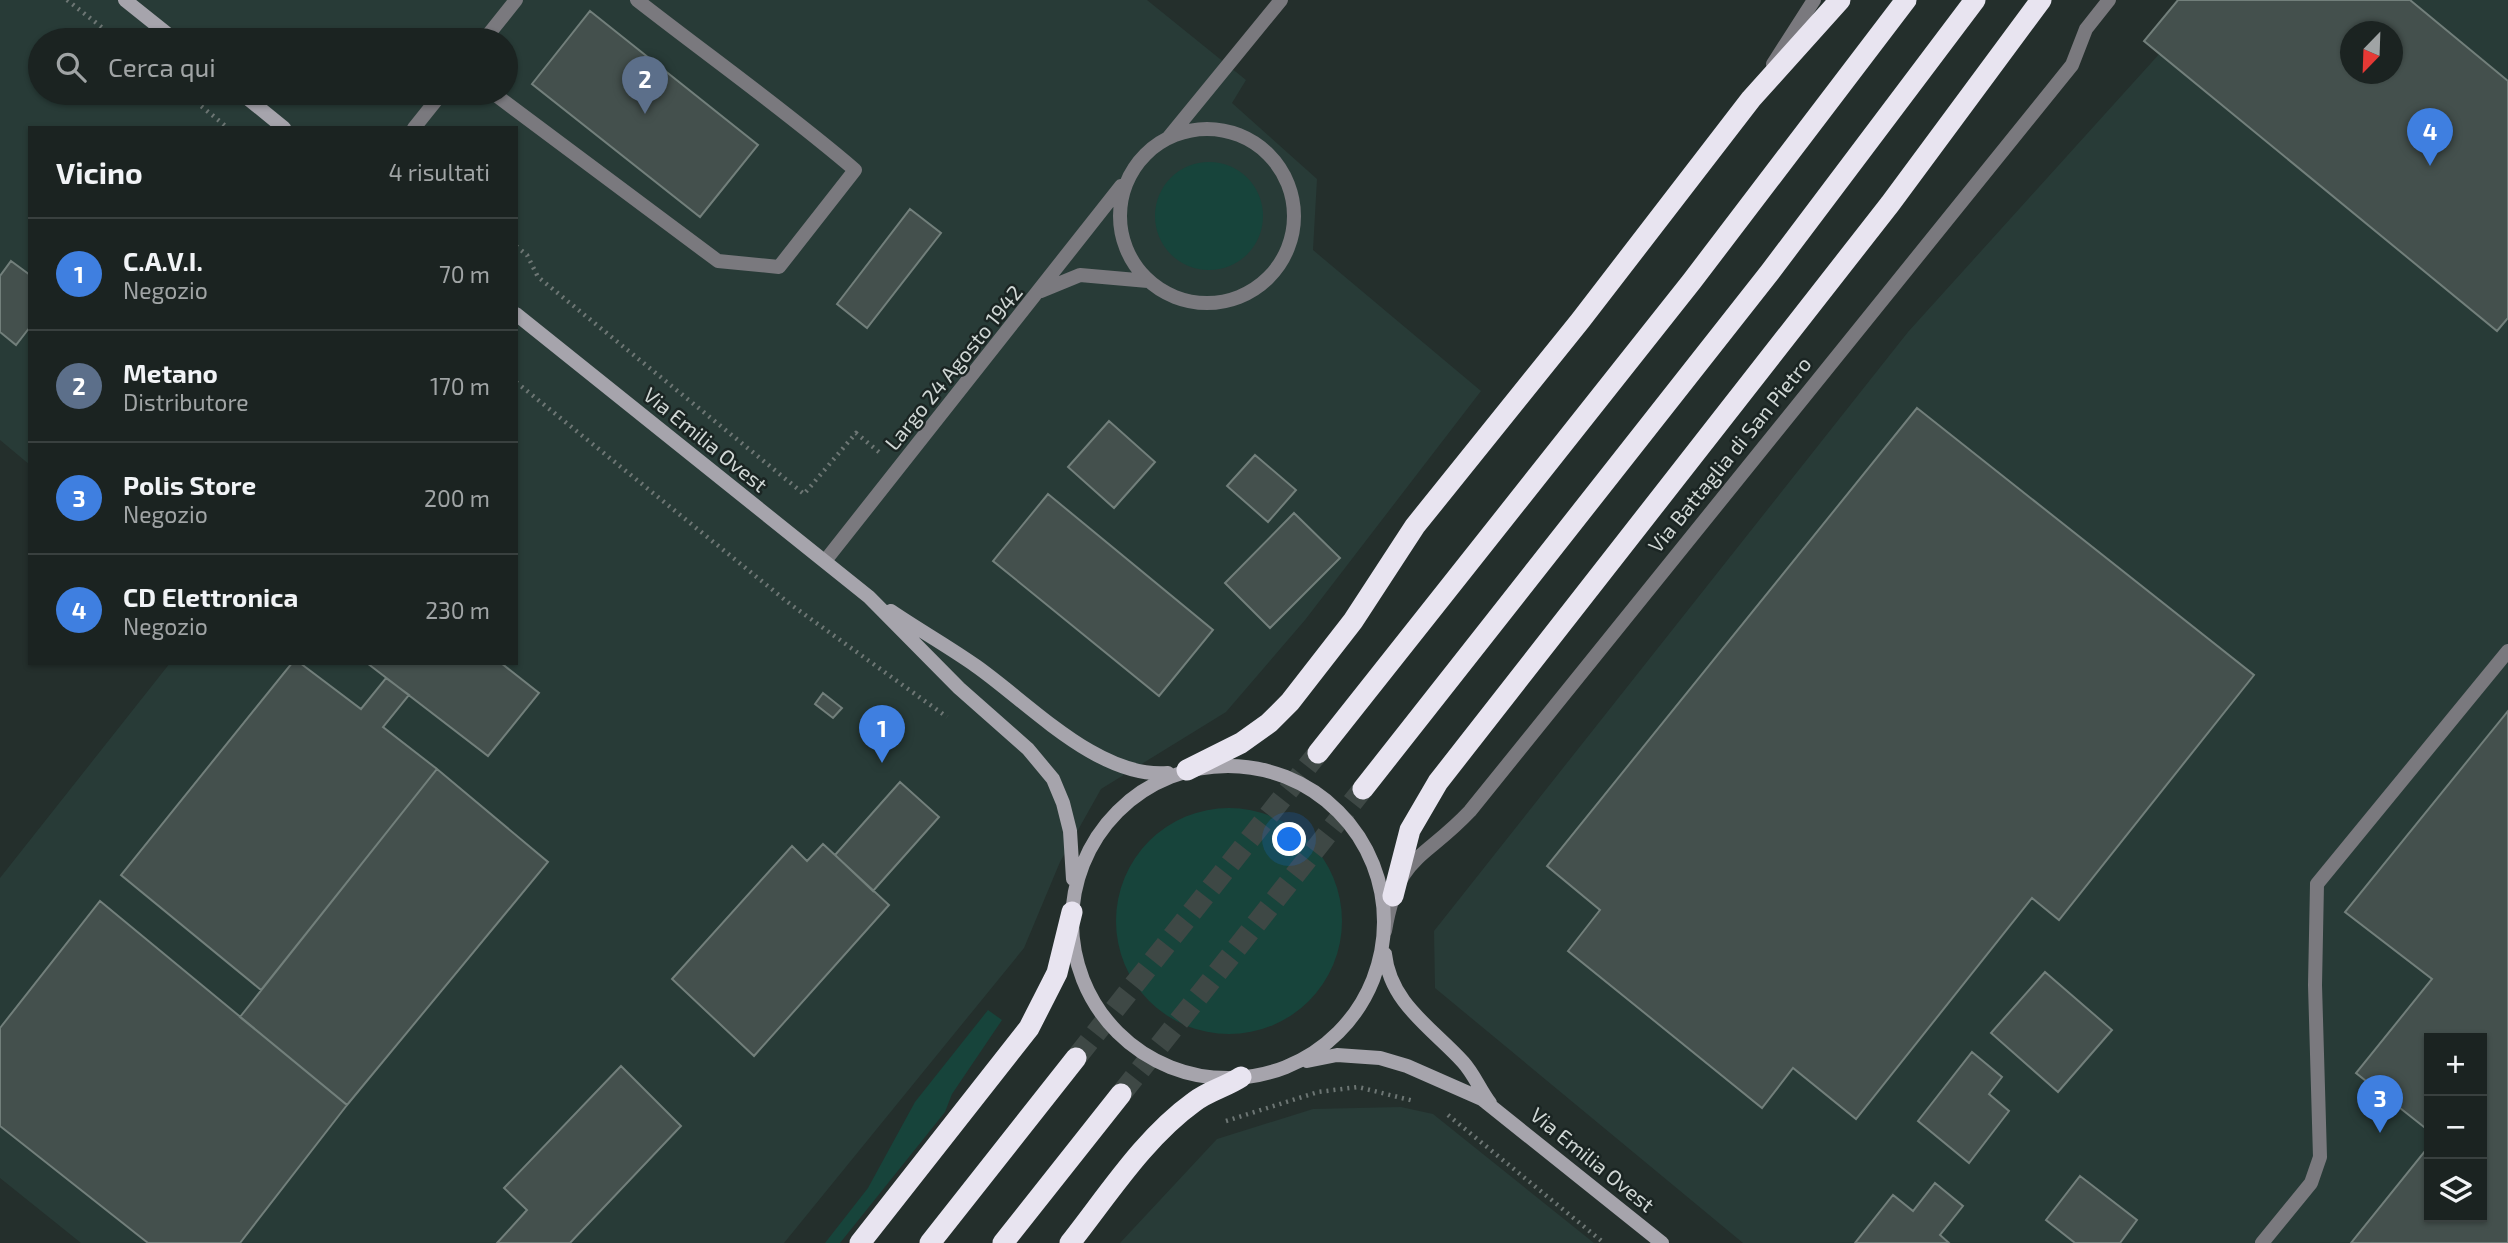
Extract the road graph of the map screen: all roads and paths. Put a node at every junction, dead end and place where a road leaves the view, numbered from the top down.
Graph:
1 (67, 0) edge
2 (125, 0) edge
3 (516, 0) edge
4 (637, 0) edge
5 (1281, 0) edge
6 (1814, 0) edge
7 (1840, 0) edge
8 (1906, 0) edge
9 (1975, 0) edge
10 (2041, 0) edge
11 (2109, 0) edge
12 (103, 28) edge
13 (160, 28) edge
14 (494, 28) edge
15 (200, 105) edge
16 (256, 105) edge
17 (432, 105) edge
18 (509, 105) edge
19 (1740, 114) junction
20 (226, 126) edge
21 (282, 126) edge
22 (416, 126) edge
23 (1169, 137) junction
24 (1129, 176) junction
25 (518, 248) edge
26 (1149, 281) junction
27 (1040, 291) junction
28 (518, 316) edge
29 (898, 469) junction
30 (825, 562) junction
31 (869, 597) junction
32 (2508, 651) edge
33 (1318, 754) tunnel mouth
34 (1187, 770) junction
35 (1363, 789) tunnel mouth
36 (1393, 896) junction
37 (1072, 912) junction
38 (1385, 932) junction
39 (1076, 1058) tunnel mouth
40 (1289, 1066) junction
41 (1241, 1077) junction
42 (1121, 1094) tunnel mouth
43 (1496, 1108) junction
44 (860, 1243) edge
45 (930, 1243) edge
46 (1003, 1243) edge
47 (1070, 1243) edge
48 (1662, 1243) edge
49 (2262, 1243) edge

1 - 12 path
2 - 13 main road
3 - 14 street
4 - 18 street
5 - 23 street, Largo 24 Agosto 1942
6 - 19 street
7 - 19 highway
8 - 33 highway
9 - 35 highway
10 - 36 highway
11 - 36 street, Via Battaglia di San Pietro
15 - 20 path
16 - 21 main road
17 - 22 street
19 - 34 highway
23 - 24 street, Largo 24 Agosto 1942
23 - 26 street, Largo 24 Agosto 1942
24 - 26 street, Largo 24 Agosto 1942
24 - 27 street, Largo 24 Agosto 1942
25 - 29 path
26 - 27 street, Largo 24 Agosto 1942
27 - 29 street, Largo 24 Agosto 1942
28 - 30 main road, Via Emilia Ovest
29 - 30 street, Largo 24 Agosto 1942
30 - 31 main road, Via Emilia Ovest
31 - 34 main road, Via Emilia Ovest
31 - 37 main road, Via Emilia Ovest
32 - 49 street
34 - 37 main road, Via Emilia Ovest
34 - 38 main road, Via Emilia Ovest
36 - 38 street, Via Battaglia di San Pietro
37 - 41 main road, Via Emilia Ovest
37 - 44 highway
38 - 40 main road, Via Emilia Ovest
38 - 43 main road, Via Emilia Ovest
39 - 45 highway
40 - 41 main road, Via Emilia Ovest
40 - 43 main road, Via Emilia Ovest
41 - 47 highway
42 - 46 highway
43 - 48 main road, Via Emilia Ovest

